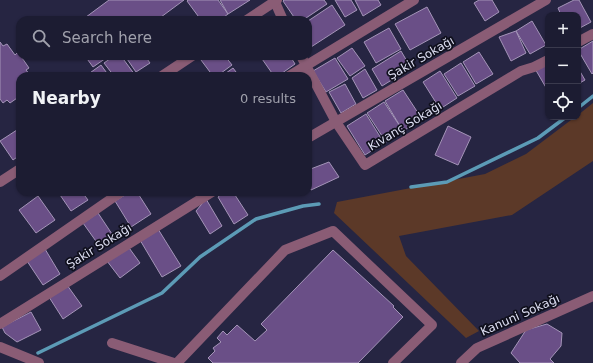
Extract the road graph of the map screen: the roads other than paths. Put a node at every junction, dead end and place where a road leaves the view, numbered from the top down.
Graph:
1 (414, 0) edge
2 (546, 0) edge
3 (276, 1) edge
4 (253, 16) edge
5 (282, 16) edge
6 (593, 34) edge
7 (581, 40) edge
8 (312, 55) edge
9 (186, 60) edge
10 (303, 60) edge
11 (545, 62) edge
12 (168, 72) edge
13 (292, 72) edge
14 (309, 72) edge
15 (312, 77) edge
16 (336, 122) junction
17 (312, 136) edge
18 (16, 172) edge
19 (0, 182) edge
20 (115, 196) edge
21 (206, 196) edge
22 (0, 276) edge
23 (592, 298) edge
24 (0, 324) edge
25 (112, 343) dead end
26 (0, 347) edge
27 (0, 352) edge
28 (30, 360) junction
29 (40, 363) edge
30 (176, 363) edge
31 (393, 363) edge
32 (461, 363) edge

1 - 8 street
2 - 16 street, Şakir Sokağı
3 - 4 street
3 - 5 street
6 - 7 street
9 - 12 street
10 - 13 street
10 - 14 street, Kıvanç Sokağı
11 - 16 street, Kıvanç Sokağı
15 - 16 street, Kıvanç Sokağı
16 - 17 street, Şakir Sokağı
18 - 19 street
20 - 22 street
21 - 24 street, Şakir Sokağı
23 - 32 street, Kanuni Sokağı
25 - 30 street
26 - 28 street
27 - 28 street
28 - 29 street
30 - 31 street

